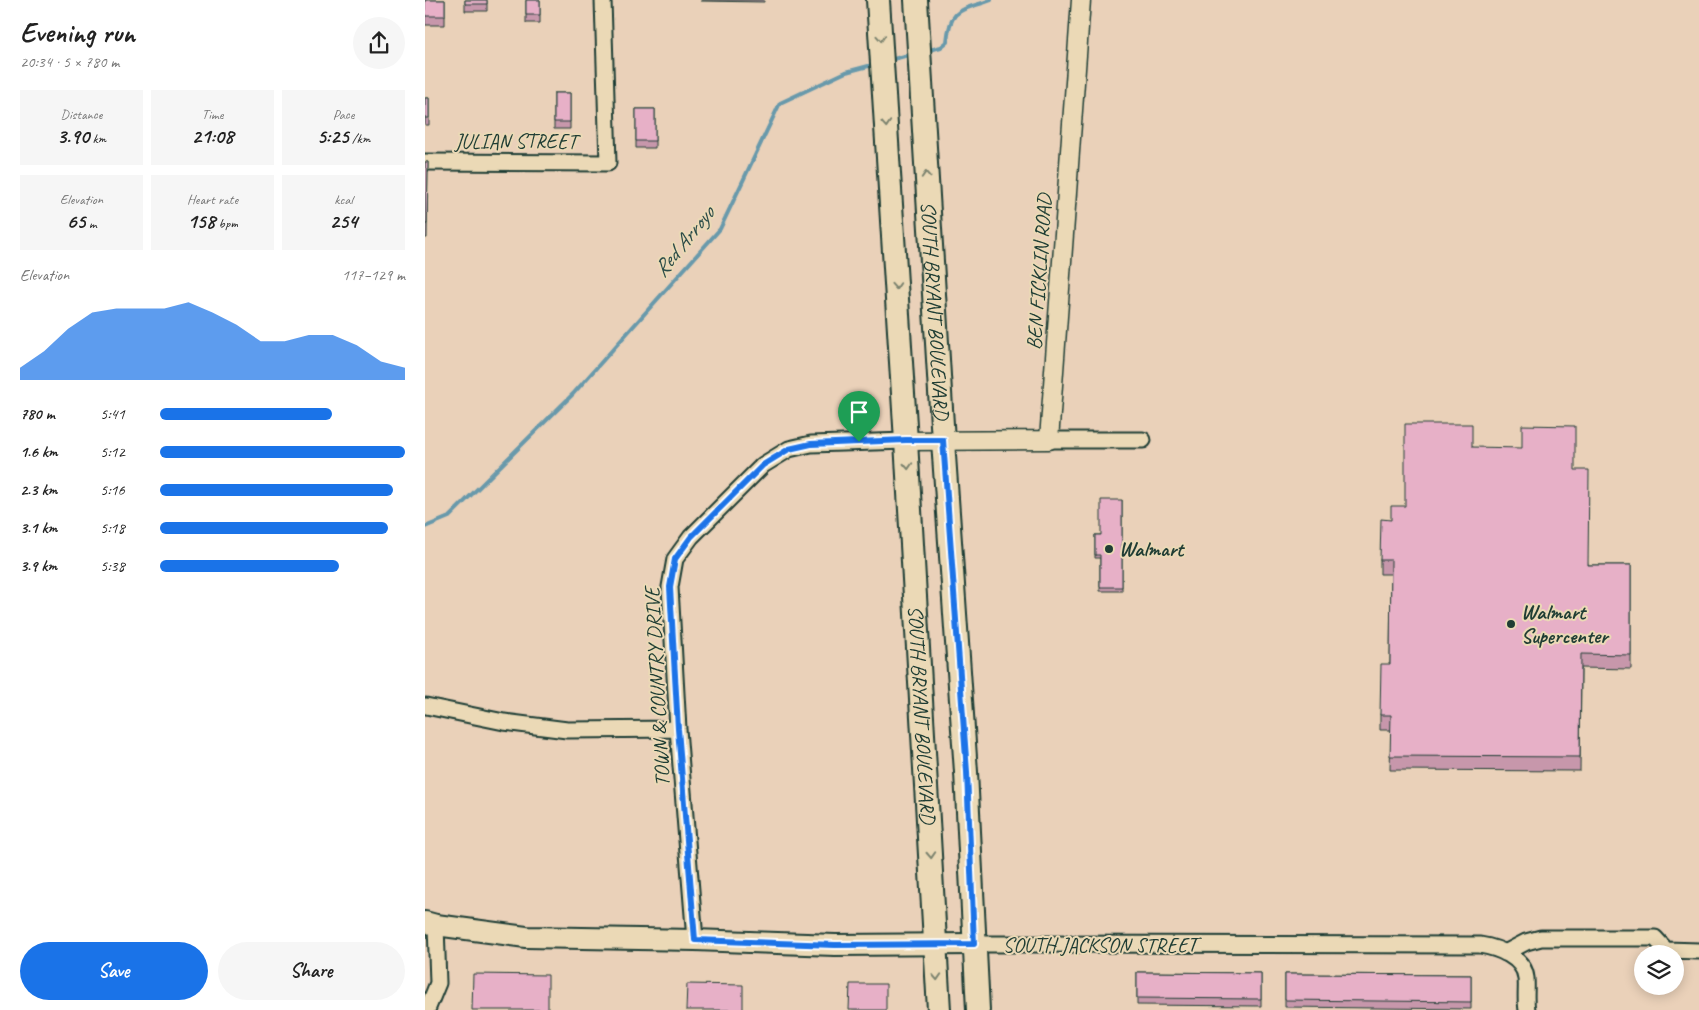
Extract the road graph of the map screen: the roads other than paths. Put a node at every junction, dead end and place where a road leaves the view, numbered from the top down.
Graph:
1 (603, 0) edge
2 (878, 0) edge
3 (916, 0) edge
4 (1081, 1) edge
5 (425, 162) edge
6 (906, 440) junction
7 (943, 440) junction
8 (1049, 440) junction
9 (1143, 440) dead end
10 (426, 706) edge
11 (678, 729) junction
12 (431, 924) edge
13 (695, 940) junction
14 (936, 944) junction
15 (974, 944) junction
16 (1699, 950) edge
17 (1510, 956) junction
18 (427, 1010) edge
19 (939, 1010) edge
20 (978, 1010) edge
21 (1527, 1010) edge

1 - 5 street, JULIAN STREET
2 -> 6 main road, SOUTH BRYANT BOULEVARD
7 -> 3 main road, SOUTH BRYANT BOULEVARD
4 - 8 street, BEN FICKLIN ROAD
6 - 7 street
6 - 11 street, TOWN & COUNTRY DRIVE
6 -> 14 main road, SOUTH BRYANT BOULEVARD
7 - 8 street
7 - 15 main road, SOUTH BRYANT BOULEVARD
8 - 9 street
10 - 11 street
11 - 13 street, TOWN & COUNTRY DRIVE
12 - 13 main road, SOUTH JACKSON STREET
12 - 18 street
13 - 14 main road, SOUTH JACKSON STREET
14 - 15 main road, SOUTH JACKSON STREET
14 -> 19 main road, SOUTH BRYANT BOULEVARD
15 - 17 street, SOUTH JACKSON STREET
15 - 20 main road, SOUTH BRYANT BOULEVARD
16 - 17 street
17 - 21 street

